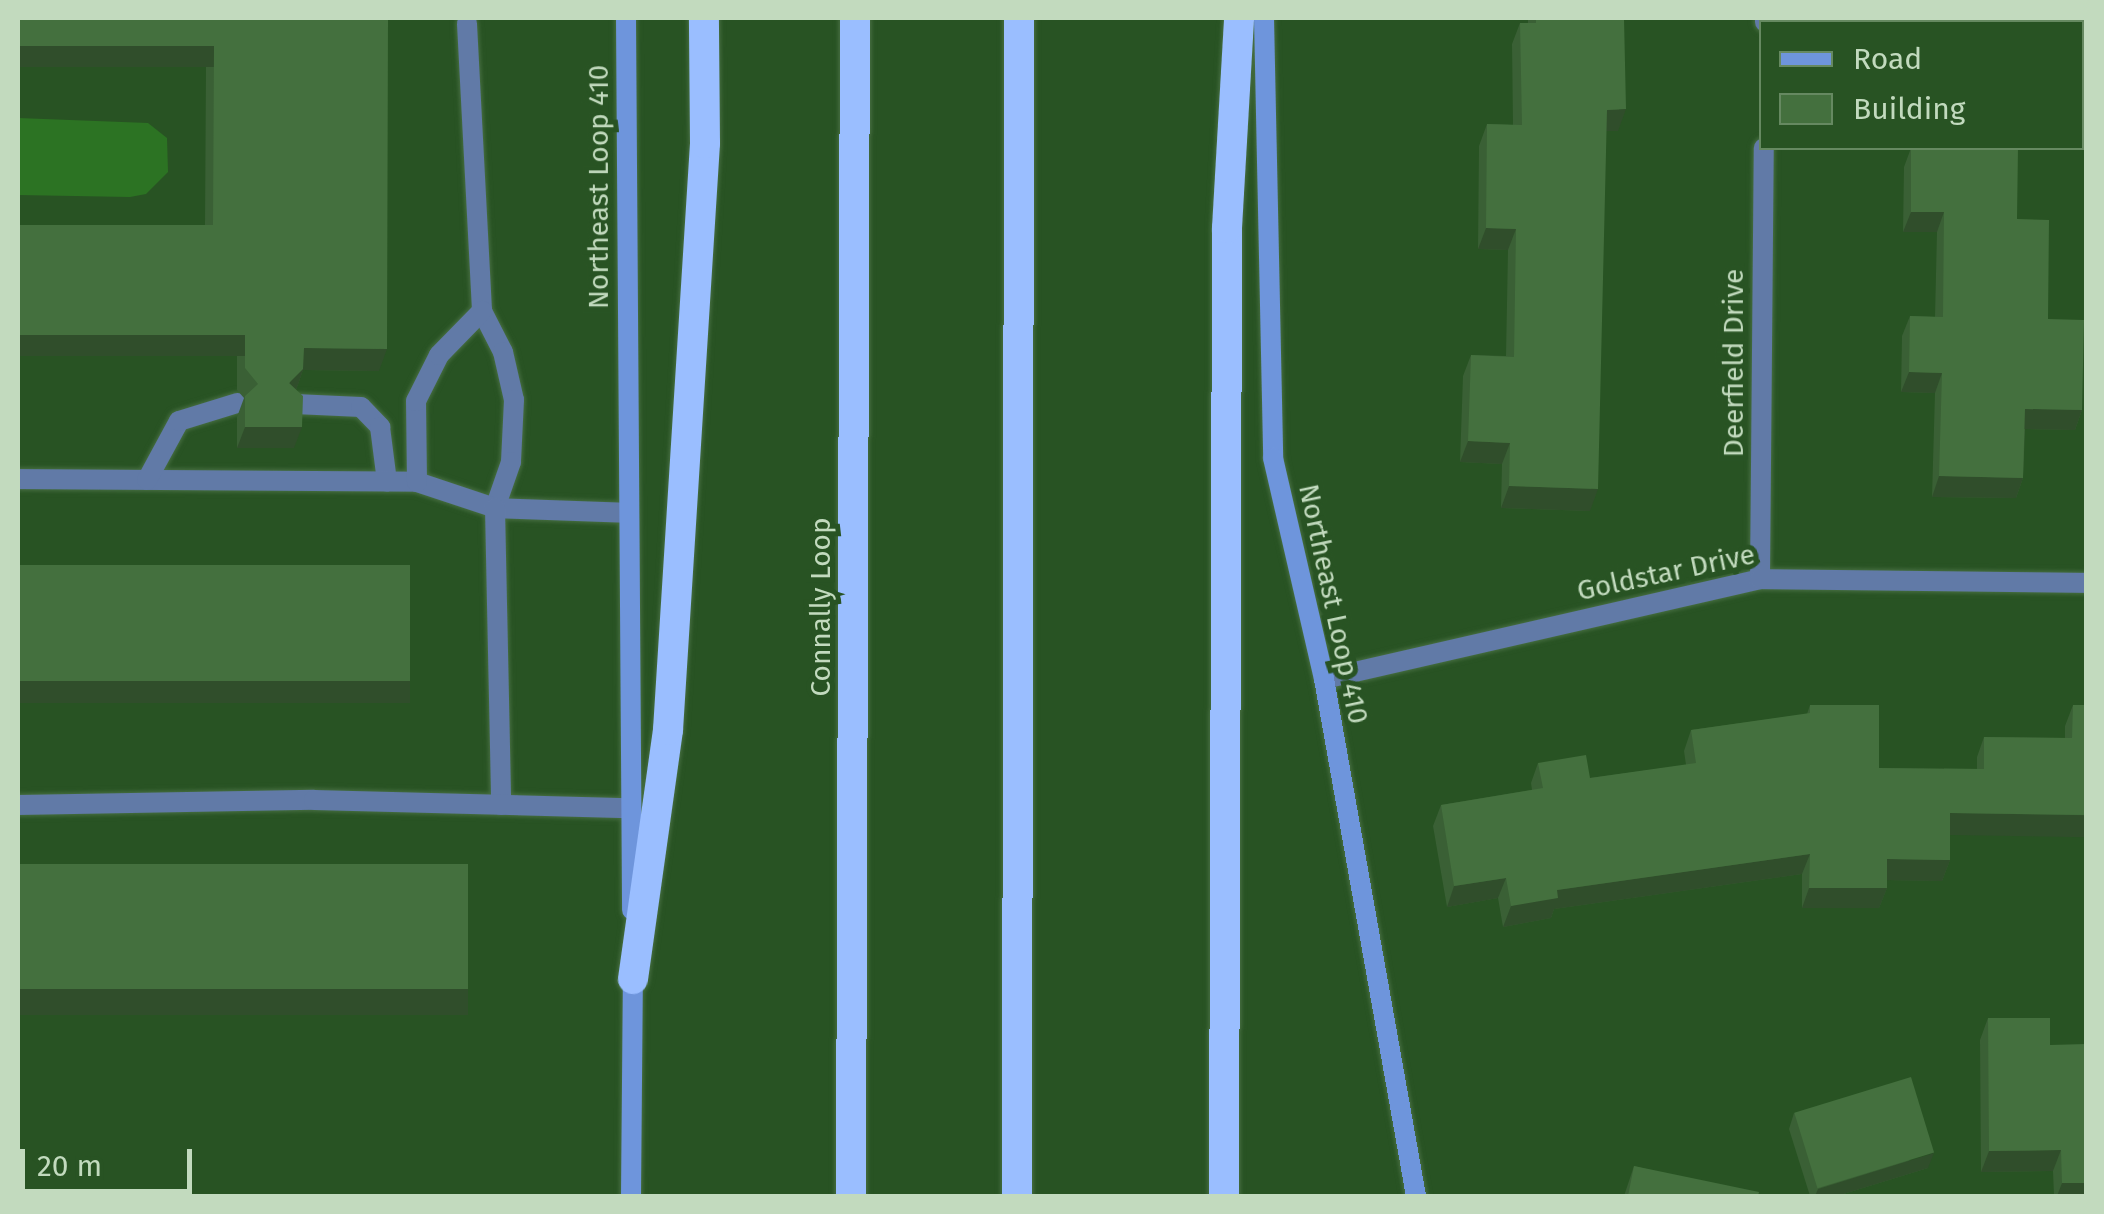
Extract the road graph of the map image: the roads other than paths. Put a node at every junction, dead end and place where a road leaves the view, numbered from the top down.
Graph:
1 (626, 18) edge
2 (704, 18) edge
3 (856, 18) edge
4 (1019, 18) edge
5 (1239, 18) edge
6 (1264, 18) edge
7 (467, 24) dead end
8 (1764, 150) edge
9 (482, 311) junction
10 (237, 403) dead end
11 (295, 404) edge
12 (18, 478) edge
13 (147, 480) junction
14 (387, 482) junction
15 (416, 482) junction
16 (495, 508) junction
17 (628, 513) junction
18 (1760, 578) junction
19 (2086, 583) edge
20 (1324, 679) junction
21 (18, 805) edge
22 (500, 805) junction
23 (630, 808) junction
24 (633, 978) junction
25 (632, 1196) edge
26 (851, 1196) edge
27 (1017, 1196) edge
28 (1224, 1196) edge
29 (1416, 1196) edge

1 - 17 main road, Northeast Loop 410
2 - 24 highway
3 - 26 highway, Connally Loop
4 - 27 highway
5 - 28 highway
6 - 20 main road, Northeast Loop 410
7 - 9 street
8 - 18 street, Deerfield Drive
9 - 15 street
9 - 16 street
10 - 13 street
11 - 14 street
12 - 13 street
13 - 14 street
14 - 15 street
15 - 16 street
16 - 17 street
16 - 22 street
17 - 23 main road, Northeast Loop 410
18 - 19 street, Goldstar Drive
18 - 20 street, Goldstar Drive
20 - 29 main road, Northeast Loop 410
21 - 22 street
22 - 23 street
23 - 24 main road, Northeast Loop 410
24 - 25 main road, Northeast Loop 410

